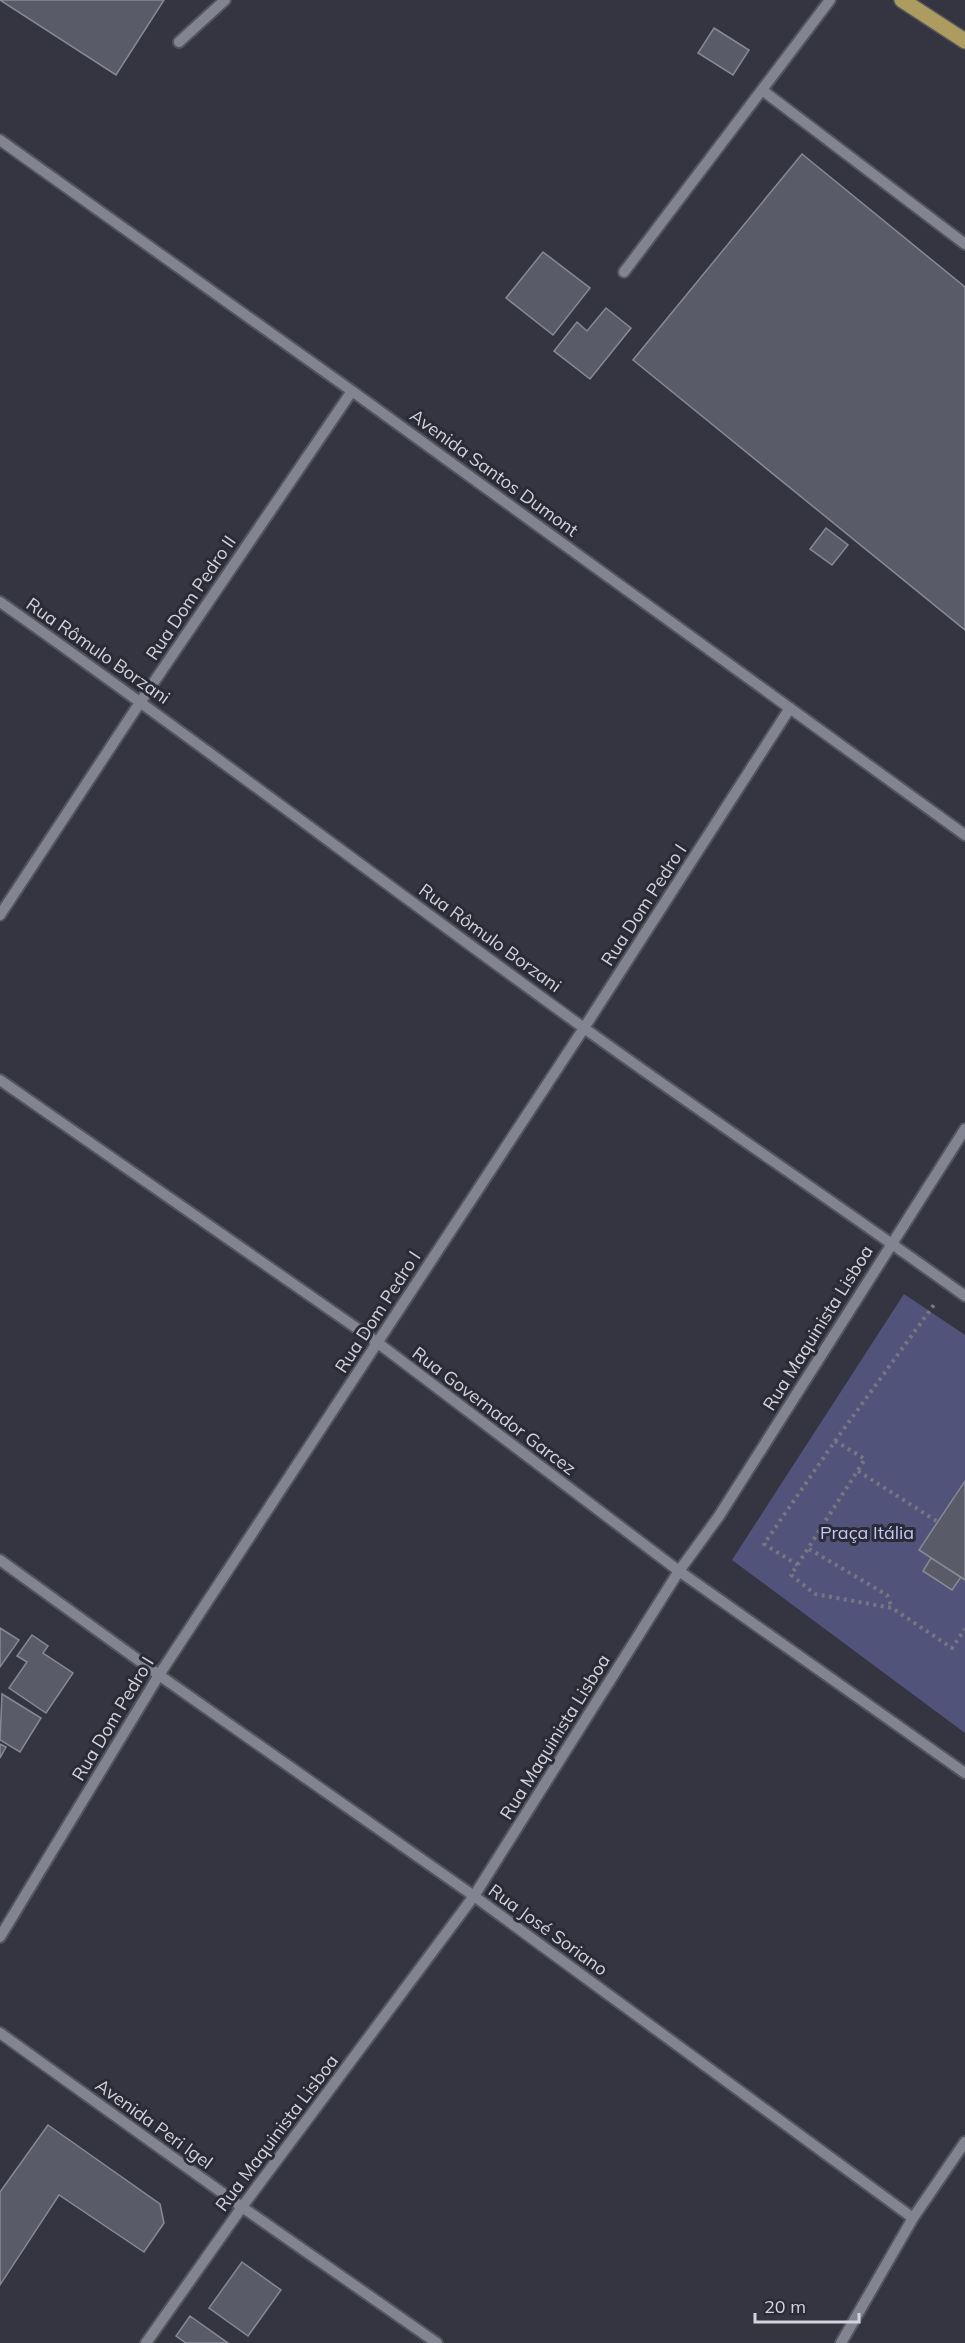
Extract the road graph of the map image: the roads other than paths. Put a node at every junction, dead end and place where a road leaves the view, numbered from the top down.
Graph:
1 (225, 0) edge
2 (830, 0) edge
3 (902, 0) edge
4 (965, 41) edge
5 (179, 42) dead end
6 (762, 90) junction
7 (0, 140) edge
8 (965, 244) edge
9 (624, 272) dead end
10 (352, 391) junction
11 (0, 602) edge
12 (141, 701) junction
13 (790, 708) junction
14 (965, 836) edge
15 (0, 915) edge
16 (584, 1028) junction
17 (0, 1080) edge
18 (965, 1129) edge
19 (892, 1242) junction
20 (965, 1296) edge
21 (378, 1343) junction
22 (0, 1560) edge
23 (679, 1571) junction
24 (159, 1675) junction
25 (965, 1773) edge
26 (474, 1896) junction
27 (0, 1937) edge
28 (0, 2033) edge
29 (965, 2142) edge
30 (242, 2207) junction
31 (914, 2218) junction
32 (146, 2343) edge
33 (437, 2343) edge
34 (841, 2343) edge

1 - 5 street
2 - 6 street
3 - 4 main road
6 - 8 street
6 - 9 street
7 - 10 street, Avenida Santos Dumont
10 - 12 street, Rua Dom Pedro II
10 - 13 street, Avenida Santos Dumont
11 - 12 street, Rua Rômulo Borzani
12 - 15 street, Rua Dom Pedro II
12 - 16 street, Rua Rômulo Borzani
13 - 14 street, Avenida Santos Dumont
13 - 16 street, Rua Dom Pedro I
16 - 19 street, Rua Rômulo Borzani
16 - 21 street, Rua Dom Pedro I
17 - 21 street, Rua Governador Garcez
18 - 19 street, Rua Maquinista Lisboa
19 - 20 street, Rua Rômulo Borzani
19 - 23 street, Rua Maquinista Lisboa
21 - 23 street, Rua Governador Garcez
21 - 24 street, Rua Dom Pedro I
22 - 24 street, Rua José Soriano
23 - 25 street, Rua Governador Garcez
23 - 26 street, Rua Maquinista Lisboa
24 - 26 street, Rua José Soriano
24 - 27 street, Rua Dom Pedro I
26 - 30 street, Rua Maquinista Lisboa
26 - 31 street, Rua José Soriano
28 - 30 street, Avenida Peri Igel
29 - 31 street
30 - 32 street, Rua Maquinista Lisboa
30 - 33 street, Avenida Peri Igel
31 - 34 street

